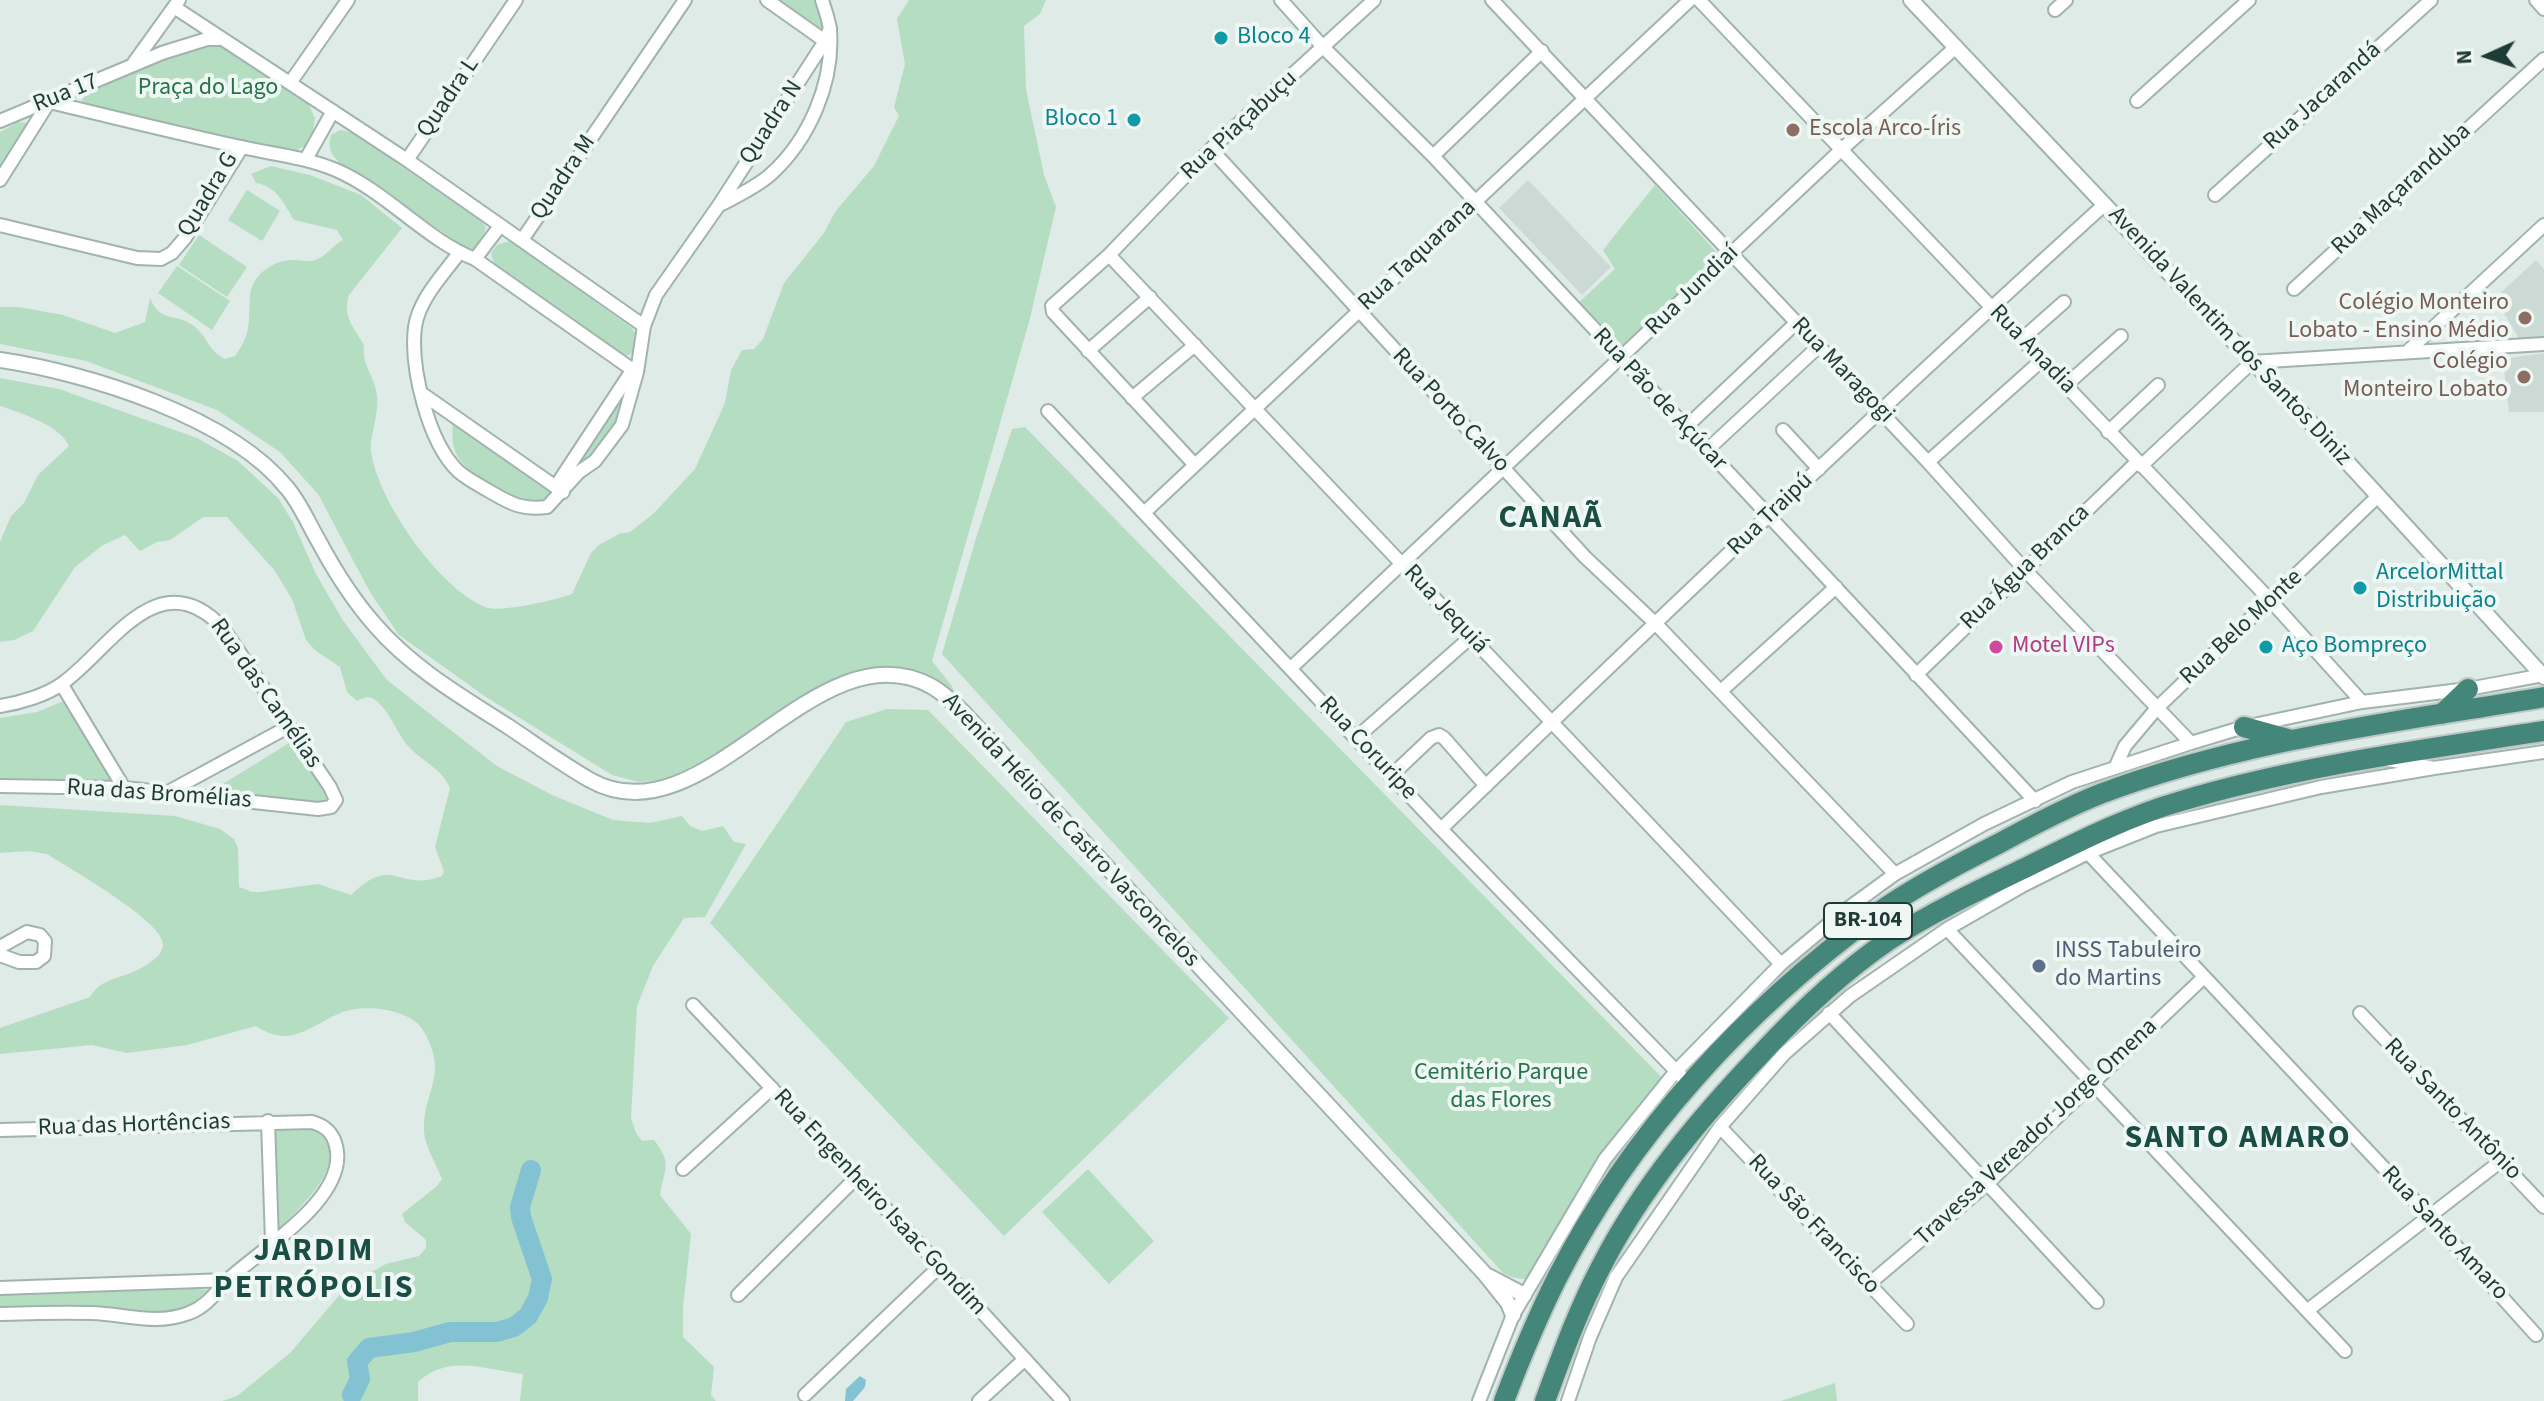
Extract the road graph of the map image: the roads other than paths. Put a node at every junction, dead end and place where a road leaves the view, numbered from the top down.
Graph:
1 (348, 0) edge
2 (516, 0) edge
3 (685, 0) edge
4 (767, 0) edge
5 (822, 0) edge
6 (1281, 0) edge
7 (1374, 0) edge
8 (1492, 0) edge
9 (1690, 0) edge
10 (1699, 0) edge
11 (1911, 0) edge
12 (2066, 0) edge
13 (2249, 0) edge
14 (2431, 0) edge
15 (2536, 0) edge
16 (177, 3) edge
17 (2544, 9) edge
18 (2055, 10) dead end
19 (222, 39) junction
20 (828, 41) junction
21 (1956, 47) junction
22 (1324, 48) junction
23 (1542, 51) junction
24 (2544, 59) edge
25 (132, 67) junction
26 (290, 83) junction
27 (1587, 99) junction
28 (2137, 101) dead end
29 (49, 102) junction
30 (333, 111) junction
31 (0, 121) edge
32 (242, 147) junction
33 (1211, 149) junction
34 (1842, 149) junction
35 (1433, 156) junction
36 (306, 159) junction
37 (407, 160) junction
38 (0, 180) edge
39 (2215, 195) dead end
40 (1475, 203) junction
41 (2105, 204) junction
42 (719, 205) junction
43 (0, 225) edge
44 (2544, 225) edge
45 (500, 226) junction
46 (522, 240) junction
47 (459, 253) junction
48 (1109, 255) junction
49 (1732, 255) junction
50 (475, 259) junction
51 (2294, 289) dead end
52 (1150, 297) junction
53 (2064, 302) dead end
54 (1991, 308) junction
55 (1359, 312) junction
56 (1796, 323) junction
57 (644, 326) junction
58 (2121, 336) dead end
59 (2022, 339) junction
60 (2544, 344) edge
61 (1195, 345) junction
62 (2424, 345) junction
63 (1818, 347) junction
64 (642, 351) junction
65 (1088, 351) junction
66 (0, 360) edge
67 (1621, 360) junction
68 (2042, 360) junction
69 (2252, 362) junction
70 (633, 370) junction
71 (2066, 385) junction
72 (2158, 385) dead end
73 (421, 393) junction
74 (1132, 398) junction
75 (1254, 408) junction
76 (1048, 411) dead end
77 (1880, 412) junction
78 (1685, 428) junction
79 (1783, 430) dead end
80 (2108, 432) junction
81 (1706, 451) junction
82 (1928, 462) junction
83 (1194, 464) junction
84 (2139, 464) junction
85 (1502, 467) junction
86 (1819, 469) junction
87 (559, 489) junction
88 (2377, 497) junction
89 (1145, 512) junction
90 (1769, 517) junction
91 (1402, 564) junction
92 (2025, 570) junction
93 (1836, 587) junction
94 (2271, 601) junction
95 (1656, 624) junction
96 (1471, 637) junction
97 (1291, 668) junction
98 (1916, 675) junction
99 (2544, 676) edge
100 (62, 685) junction
101 (2468, 689) junction
102 (1721, 691) junction
103 (2544, 697) edge
104 (2362, 702) junction
105 (0, 706) edge
106 (2157, 708) junction
107 (2442, 714) junction
108 (1553, 722) junction
109 (288, 727) junction
110 (2244, 727) junction
111 (2544, 731) edge
112 (1356, 738) junction
113 (2295, 741) junction
114 (2191, 743) junction
115 (2544, 752) edge
116 (2374, 757) junction
117 (2116, 766) junction
118 (2434, 768) junction
119 (1392, 775) junction
120 (0, 786) edge
121 (1486, 786) junction
122 (124, 788) junction
123 (170, 791) junction
124 (2035, 801) junction
125 (318, 809) joint
126 (1441, 829) junction
127 (2088, 853) junction
128 (1895, 874) junction
129 (1947, 929) junction
130 (0, 947) edge
131 (0, 955) edge
132 (1781, 964) junction
133 (2203, 978) junction
134 (693, 1005) dead end
135 (1829, 1013) junction
136 (2360, 1013) dead end
137 (1682, 1078) junction
138 (2094, 1084) junction
139 (772, 1088) junction
140 (268, 1121) junction
141 (1720, 1127) junction
142 (0, 1130) edge
143 (2501, 1161) junction
144 (683, 1169) dead end
145 (856, 1178) junction
146 (1988, 1183) junction
147 (2544, 1207) edge
148 (2429, 1216) junction
149 (272, 1242) junction
150 (940, 1266) junction
151 (1484, 1273) junction
152 (228, 1280) junction
153 (1869, 1284) junction
154 (0, 1288) edge
155 (738, 1295) dead end
156 (1524, 1295) junction
157 (2097, 1302) dead end
158 (2308, 1310) junction
159 (0, 1314) edge
160 (1513, 1315) junction
161 (1907, 1324) dead end
162 (2536, 1335) dead end
163 (2345, 1351) dead end
164 (1025, 1359) junction
165 (805, 1395) dead end
166 (979, 1401) edge
167 (1063, 1401) edge
168 (1479, 1401) edge
169 (1504, 1401) edge
170 (1545, 1401) edge
171 (1568, 1401) edge

1 - 26 street
2 - 37 street, Quadra L
3 - 46 street, Quadra M
4 - 20 street
5 - 20 street
6 - 22 street, Rua Pão de Açúcar
7 - 22 street, Rua Piaçabuçu
8 - 23 street, Rua Maragogi
9 - 27 street, Rua Taquarana
10 - 34 street, Rua Anadia
11 - 21 street, Avenida Valentim dos Santos Diniz
12 - 18 street
13 - 28 street
14 - 39 street, Rua Jacarandá
15 - 17 street
16 - 19 street, Quadra L
16 - 25 street
19 - 25 street, Rua 17
19 - 26 street, Quadra L
20 - 42 street, Quadra N
20 - 42 street
21 - 34 street, Rua Jundiaí
21 - 41 street, Avenida Valentim dos Santos Diniz
22 - 33 street, Rua Piaçabuçu
22 - 35 street, Rua Pão de Açúcar
23 - 27 street, Rua Maragogi
23 - 35 street
24 - 51 street, Rua Maçaranduba
25 - 29 street, Rua 17
26 - 30 street, Quadra L
27 - 40 street, Rua Taquarana
27 - 49 street, Rua Maragogi
29 - 31 street, Rua 17
29 - 32 street, Quadra G
29 - 38 street
30 - 36 street
30 - 37 street, Quadra L
32 - 36 street
32 - 43 street, Quadra G
33 - 48 street, Rua Piaçabuçu
33 - 55 street, Rua Porto Calvo
34 - 49 street, Rua Jundiaí
34 - 54 street, Rua Anadia
35 - 40 street, Rua Pão de Açúcar
36 - 47 street
37 - 45 street, Quadra M
40 - 55 street, Rua Taquarana
40 - 67 street, Rua Pão de Açúcar
41 - 54 street, Rua Traipú
41 - 69 street, Avenida Valentim dos Santos Diniz
42 - 57 street
44 - 62 street
45 - 46 street, Quadra M
45 - 50 street
46 - 57 street
47 - 50 street
47 - 73 street
48 - 52 street, Rua Jequiá
48 - 65 street, Rua Piaçabuçu
49 - 56 street, Rua Maragogi
49 - 67 street, Rua Jundiaí
50 - 70 street
52 - 61 street, Rua Jequiá
52 - 65 street
53 - 59 street
54 - 59 street, Rua Anadia
54 - 77 street, Rua Traipú
55 - 75 street, Rua Taquarana
55 - 85 street, Rua Porto Calvo
56 - 63 street, Rua Maragogi
56 - 78 street
57 - 64 street
58 - 71 street
59 - 68 street, Rua Anadia
60 - 62 street
61 - 74 street
61 - 75 street, Rua Jequiá
62 - 69 street
63 - 77 street, Rua Maragogi
63 - 81 street
64 - 70 street
64 - 87 street
65 - 74 street
66 - 151 street, Avenida Hélio de Castro Vasconcelos
67 - 78 street, Rua Pão de Açúcar
67 - 85 street, Rua Jundiaí
68 - 71 street, Rua Anadia
68 - 82 street
69 - 84 street, Rua Água Branca
69 - 88 street, Avenida Valentim dos Santos Diniz
70 - 87 street
71 - 80 street, Rua Anadia
72 - 80 street
73 - 87 street
73 - 87 street
74 - 83 street
75 - 83 street, Rua Taquarana
75 - 91 street, Rua Jequiá
76 - 89 street, Rua Coruripe
77 - 82 street, Rua Maragogi
77 - 86 street, Rua Traipú
78 - 81 street, Rua Pão de Açúcar
79 - 86 street
80 - 84 street, Rua Anadia
81 - 90 street, Rua Pão de Açúcar
82 - 92 street, Rua Maragogi
83 - 89 street, Rua Taquarana
84 - 92 street, Rua Água Branca
84 - 94 street, Rua Anadia
85 - 91 street, Rua Jundiaí
85 - 95 street, Rua Porto Calvo
86 - 90 street, Rua Traipú
88 - 94 street, Rua Belo Monte
88 - 99 street, Avenida Valentim dos Santos Diniz
89 - 97 street, Rua Coruripe
90 - 93 street, Rua Pão de Açúcar
90 - 95 street, Rua Traipú
91 - 96 street, Rua Jequiá
91 - 97 street, Rua Jundiaí
92 - 98 street, Rua Água Branca
92 - 106 street, Rua Maragogi
93 - 98 street, Rua Pão de Açúcar
93 - 102 street
94 - 104 street, Rua Anadia
94 - 106 street, Rua Belo Monte
95 - 102 street, Rua Porto Calvo
95 - 108 street, Rua Traipú
96 - 108 street, Rua Jequiá
96 - 112 street
97 - 112 street, Rua Coruripe
98 - 124 street, Rua Pão de Açúcar
99 - 101 street
100 - 105 street
100 - 109 street, Rua das Camélias
100 - 122 street
101 - 104 street
101 - 107 highway
102 - 128 street, Rua Porto Calvo
103 - 107 highway, BR-104
104 - 110 street
106 - 114 street, Rua Maragogi
106 - 117 street, Rua Belo Monte
107 - 113 highway, BR-104
108 - 121 street, Rua Traipú
108 - 132 street, Rua Jequiá
109 - 123 street
109 - 125 street, Rua das Camélias
110 - 113 highway
110 - 114 street
111 - 116 highway, BR-104
112 - 119 street, Rua Coruripe
113 - 137 highway, BR-104
114 - 117 street
115 - 118 street
116 - 118 street
116 - 170 highway, BR-104
117 - 124 street
118 - 127 street
119 - 121 street
119 - 126 street, Rua Coruripe
120 - 122 street, Rua das Bromélias
121 - 126 street, Rua Traipú
122 - 123 street, Rua das Bromélias
123 - 125 street, Rua das Bromélias
124 - 128 street
126 - 137 street, Rua Coruripe
127 - 129 street
127 - 133 street, Rua Santo Amaro
128 - 132 street
129 - 135 street
129 - 138 street
130 - 131 street
132 - 137 street
133 - 138 street, Travessa Vereador Jorge Omena
133 - 148 street, Rua Santo Amaro
134 - 139 street, Rua Engenheiro Isaac Gondim
135 - 141 street
135 - 146 street
136 - 143 street, Rua Santo Antônio
137 - 156 street
137 - 169 highway, BR-104
138 - 146 street, Travessa Vereador Jorge Omena
138 - 158 street
139 - 144 street
139 - 145 street, Rua Engenheiro Isaac Gondim
140 - 142 street, Rua das Hortências
140 - 149 street
140 - 149 street, Rua das Hortências
141 - 153 street, Rua São Francisco
141 - 171 street
143 - 147 street, Rua Santo Antônio
143 - 148 street
145 - 150 street, Rua Engenheiro Isaac Gondim
145 - 155 street
146 - 153 street, Travessa Vereador Jorge Omena
146 - 157 street
148 - 158 street
148 - 162 street, Rua Santo Amaro
149 - 152 street
150 - 164 street, Rua Engenheiro Isaac Gondim
150 - 165 street
151 - 156 street, Avenida Hélio de Castro Vasconcelos
151 - 160 street, Avenida Hélio de Castro Vasconcelos
152 - 154 street
152 - 159 street
153 - 161 street, Rua São Francisco
156 - 160 street
158 - 163 street
160 - 168 street
164 - 166 street
164 - 167 street, Rua Engenheiro Isaac Gondim

